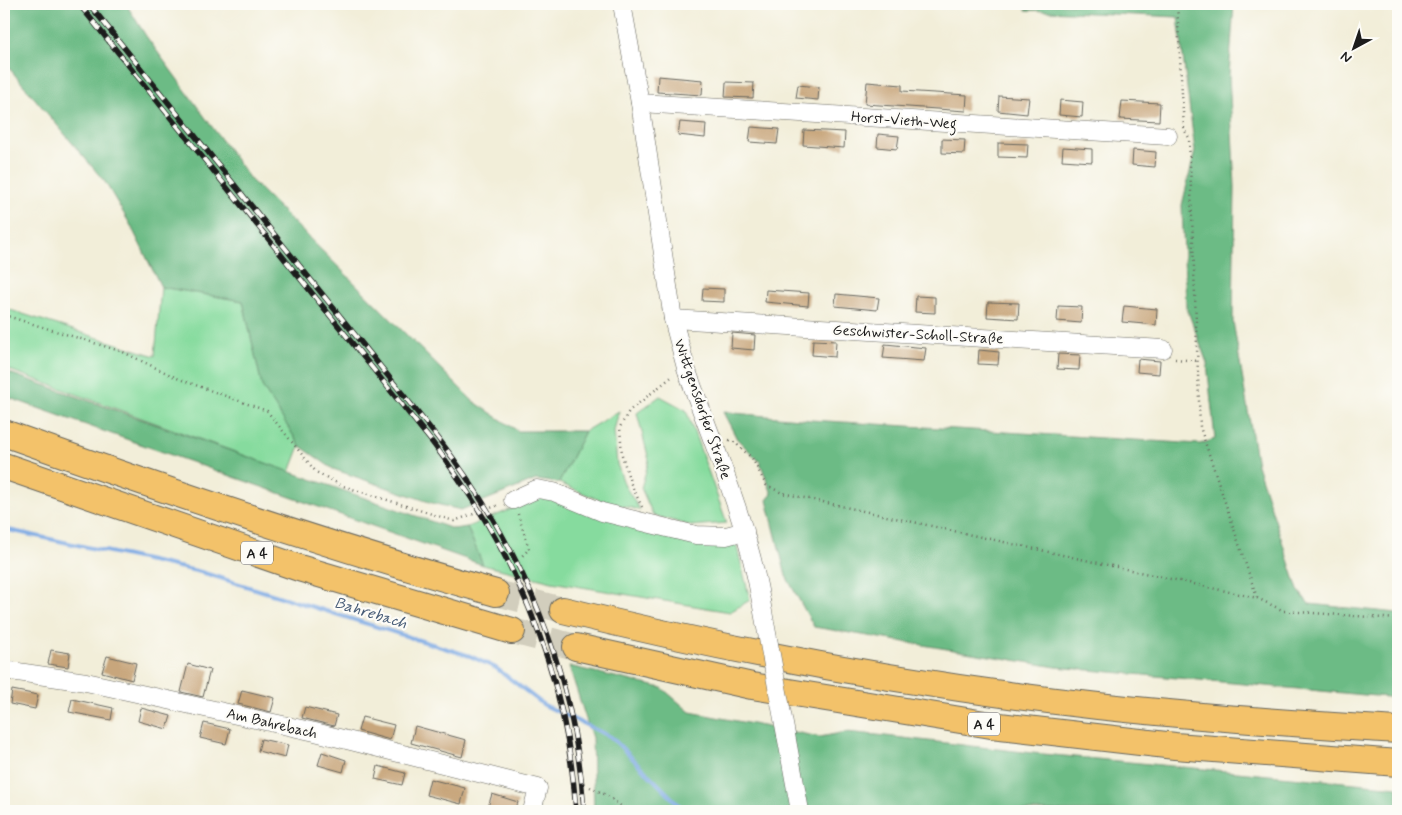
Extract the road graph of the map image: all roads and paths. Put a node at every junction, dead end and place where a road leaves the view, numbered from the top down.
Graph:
1 (622, 4) edge
2 (1177, 4) edge
3 (640, 103) junction
4 (1168, 136) dead end
5 (4, 315) edge
6 (673, 319) junction
7 (1163, 348) joint
8 (1198, 361) junction
9 (686, 368) junction
10 (4, 433) edge
11 (712, 438) junction
12 (4, 466) edge
13 (513, 500) junction
14 (650, 524) junction
15 (745, 531) junction
16 (522, 556) dead end
17 (496, 593) tunnel mouth
18 (1257, 598) junction
19 (563, 610) tunnel mouth
20 (1398, 619) edge
21 (512, 631) tunnel mouth
22 (576, 647) tunnel mouth
23 (4, 670) edge
24 (1398, 730) edge
25 (1398, 763) edge
26 (590, 787) dead end
27 (532, 811) edge
28 (627, 811) edge
29 (800, 811) edge

1 - 3 street, Wittgensdorfer Straße
2 - 8 path
3 - 4 street, Horst-Vieth-Weg
3 - 6 street, Wittgensdorfer Straße
5 - 13 path
6 - 7 street, Geschwister-Scholl-Straße
6 - 9 street, Wittgensdorfer Straße
7 - 8 path
8 - 18 path
9 - 11 street, Wittgensdorfer Straße
9 - 14 path
10 - 17 highway, A 4
11 - 15 street, Wittgensdorfer Straße
11 - 18 path
12 - 21 highway, A 4
13 - 14 street
13 - 16 path
14 - 15 street
15 - 29 street, Wittgensdorfer Straße, bridge
18 - 20 path
19 - 24 highway, A 4
22 - 25 highway, A 4
23 - 27 street, Am Bahrebach
26 - 28 path

